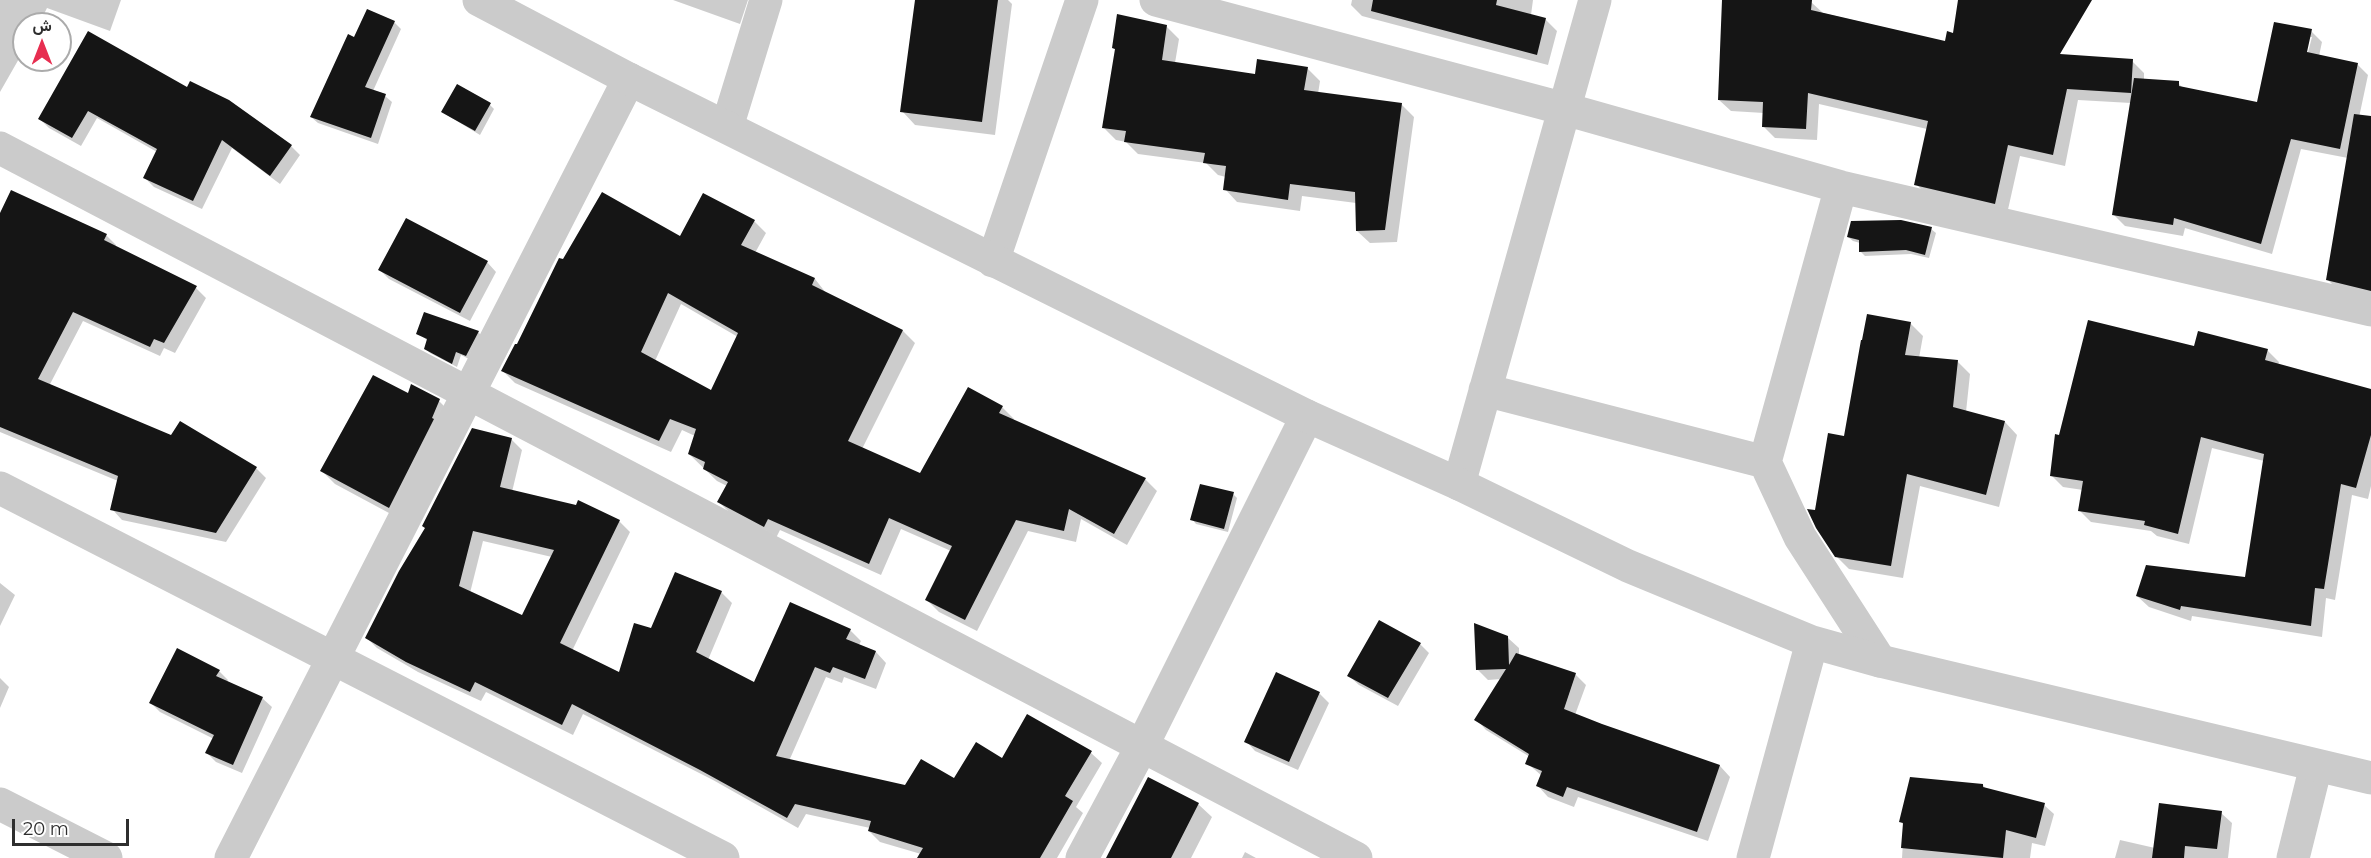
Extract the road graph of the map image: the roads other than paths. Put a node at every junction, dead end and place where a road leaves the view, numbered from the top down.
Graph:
1 (479, 0) edge
2 (766, 0) edge
3 (1082, 0) edge
4 (1156, 0) edge
5 (1595, 0) edge
6 (629, 79) junction
7 (1565, 109) junction
8 (727, 127) junction
9 (0, 148) edge
10 (1841, 187) junction
11 (993, 261) junction
12 (2371, 310) edge
13 (1485, 390) junction
14 (470, 394) junction
15 (1307, 416) junction
16 (1765, 462) junction
17 (1459, 484) junction
18 (0, 488) edge
19 (1812, 642) junction
20 (333, 658) junction
21 (1880, 661) junction
22 (1142, 746) junction
23 (2316, 766) junction
24 (2371, 778) edge
25 (0, 804) edge
26 (106, 858) edge
27 (231, 858) edge
28 (723, 858) edge
29 (1082, 858) edge
30 (1356, 858) edge
31 (1753, 858) edge
32 (2293, 858) edge

1 - 6 street
2 - 8 street
3 - 11 street
4 - 7 street
5 - 7 street
6 - 8 street
6 - 14 street
7 - 10 street
7 - 13 street
8 - 11 street
9 - 14 street
10 - 12 street
10 - 16 street
11 - 15 street
13 - 16 street
13 - 17 street
14 - 20 street
14 - 22 street
15 - 17 street
15 - 22 street
16 - 21 street
17 - 19 street
18 - 20 street
19 - 21 street
19 - 31 street
20 - 27 street
20 - 28 street
21 - 23 street
22 - 29 street
22 - 30 street
23 - 24 street
23 - 32 street
25 - 26 street

